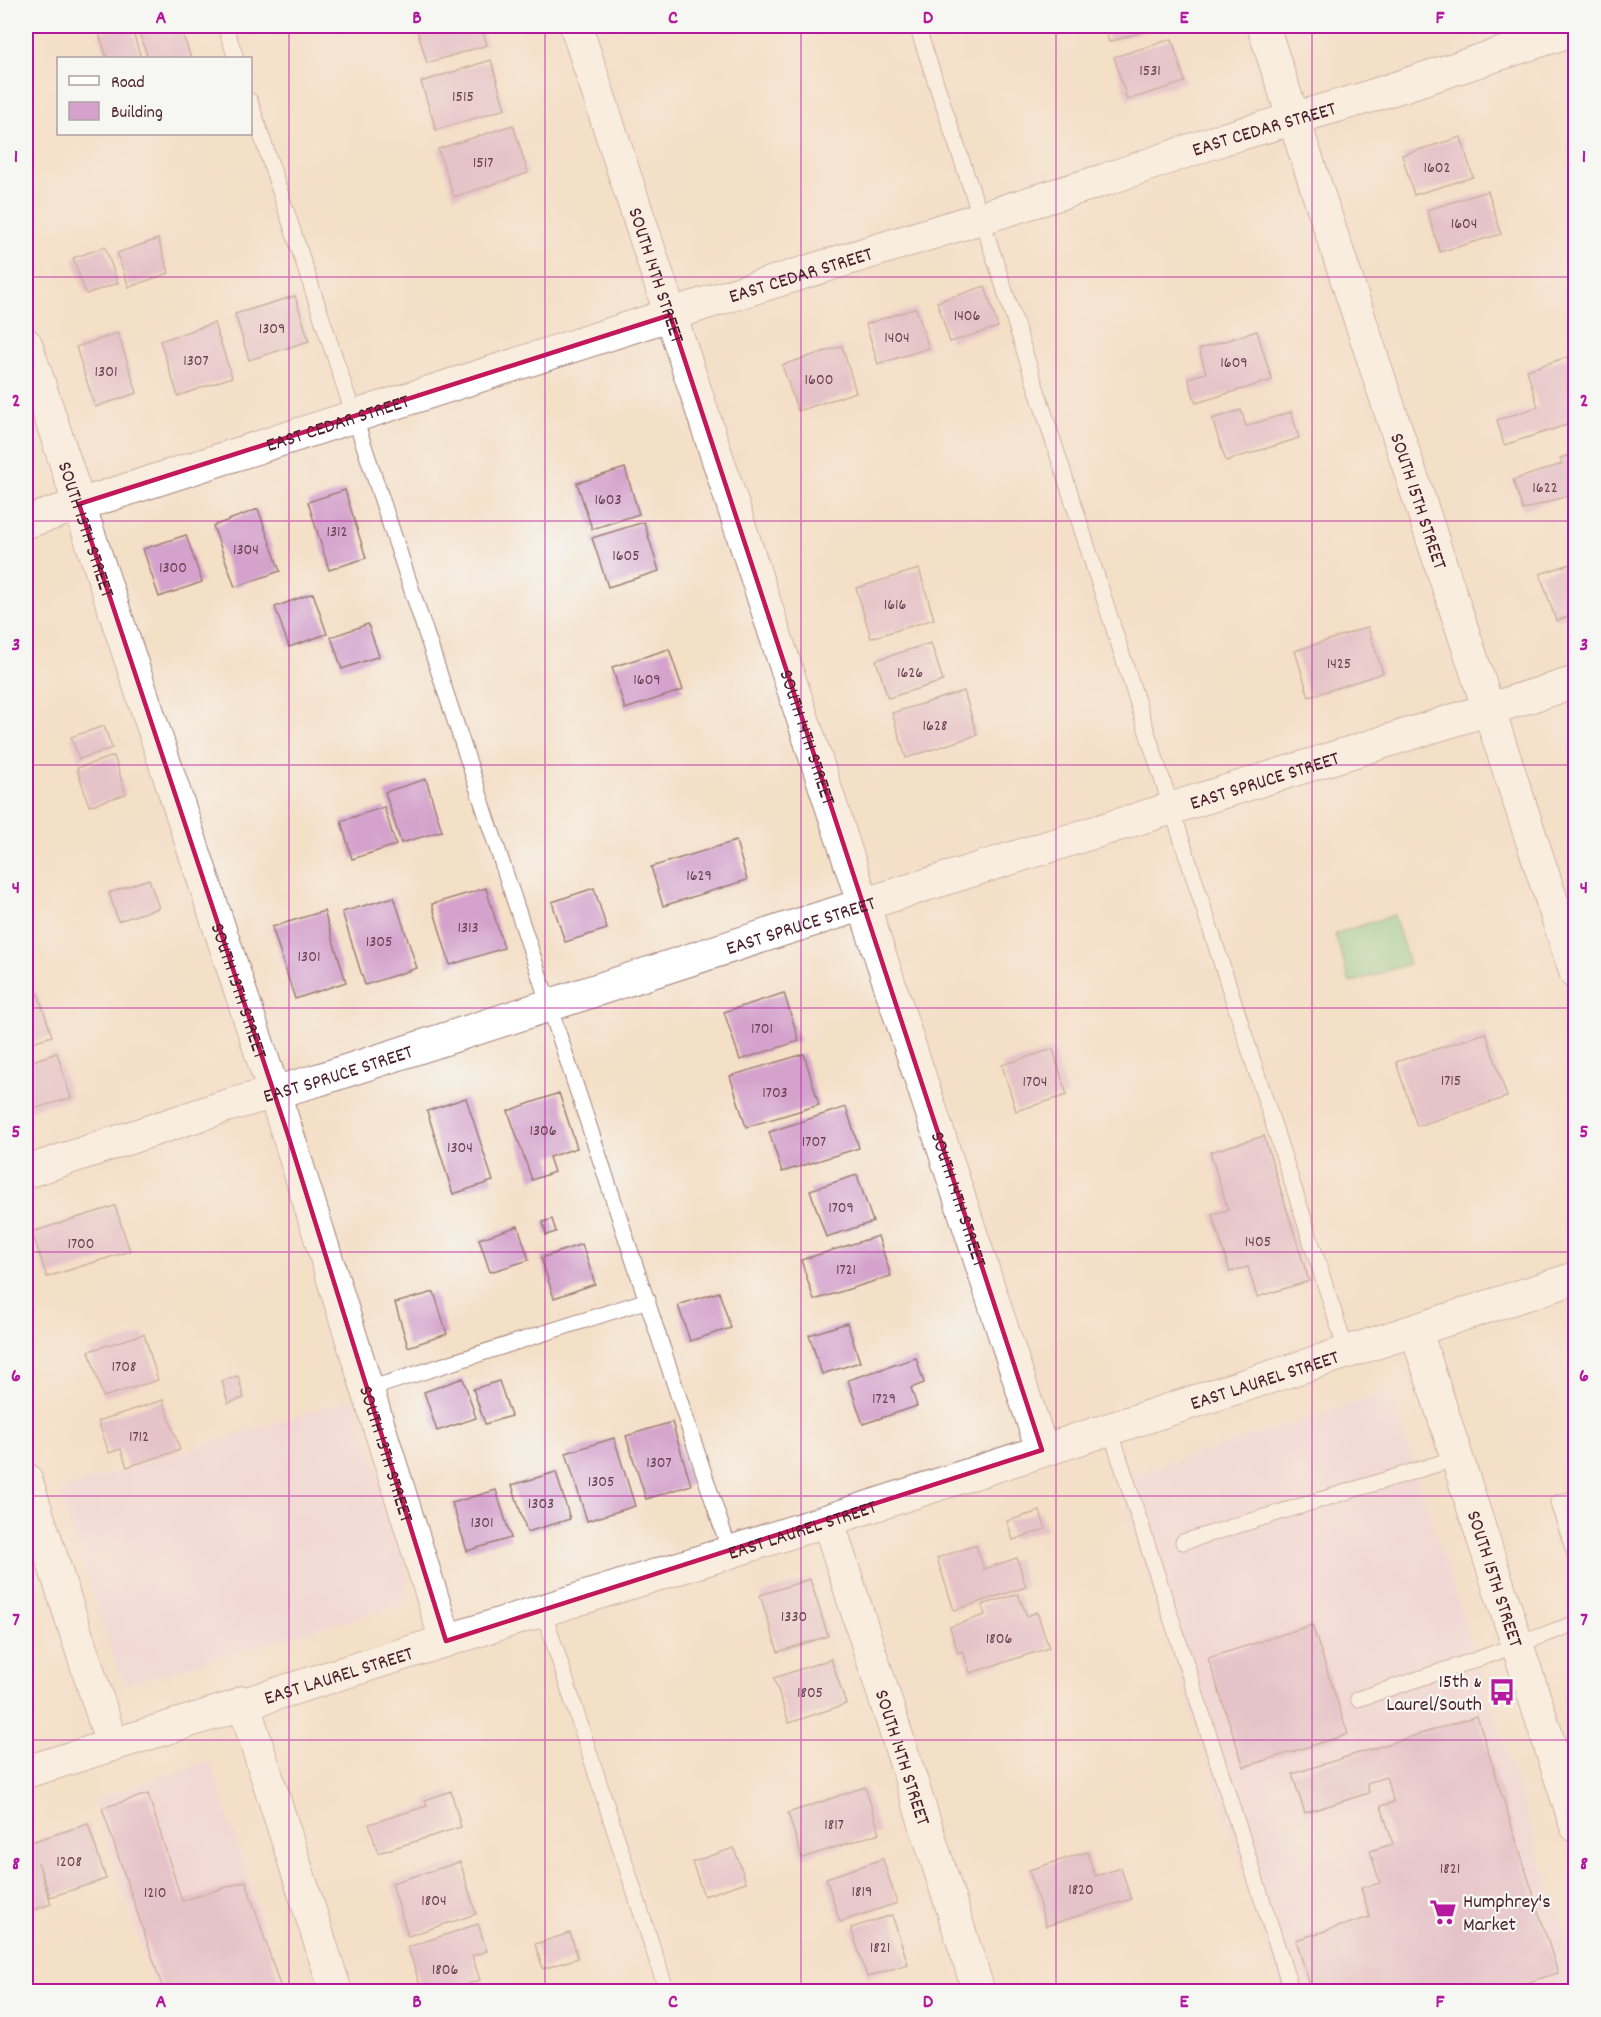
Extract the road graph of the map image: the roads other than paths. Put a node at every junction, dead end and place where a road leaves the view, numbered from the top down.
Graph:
1 (225, 26) edge
2 (576, 26) edge
3 (917, 26) edge
4 (1263, 26) edge
5 (1575, 29) edge
6 (236, 57) edge
7 (252, 107) edge
8 (1294, 118) junction
9 (982, 219) junction
10 (670, 315) junction
11 (26, 344) edge
12 (356, 417) junction
13 (79, 504) junction
14 (26, 522) edge
15 (1575, 682) edge
16 (1489, 710) junction
17 (1173, 809) junction
18 (864, 905) junction
19 (1575, 974) edge
20 (551, 1006) junction
21 (273, 1091) junction
22 (26, 1172) edge
23 (1575, 1278) edge
24 (648, 1300) junction
25 (1416, 1331) junction
26 (1347, 1353) junction
27 (369, 1389) junction
28 (1110, 1429) junction
29 (1042, 1450) junction
30 (1457, 1458) junction
31 (26, 1479) edge
32 (1575, 1498) edge
33 (828, 1521) junction
34 (1183, 1542) dead end
35 (730, 1552) junction
36 (1575, 1557) edge
37 (543, 1610) junction
38 (1575, 1623) edge
39 (446, 1641) junction
40 (1518, 1644) junction
41 (1358, 1699) dead end
42 (243, 1702) junction
43 (112, 1744) junction
44 (26, 1772) edge
45 (1575, 1826) edge
46 (336, 1992) edge
47 (668, 1992) edge
48 (979, 1992) edge
49 (1292, 1992) edge

1 - 6 lane
2 - 10 street, SOUTH 14TH STREET
3 - 9 lane
4 - 8 street, SOUTH 15TH STREET
5 - 8 street, EAST CEDAR STREET
7 - 12 lane
8 - 9 street, EAST CEDAR STREET
8 - 16 street, SOUTH 15TH STREET
9 - 10 street, EAST CEDAR STREET
9 - 17 lane
10 - 12 street, EAST CEDAR STREET
10 - 18 street, SOUTH 14TH STREET
11 - 13 street, SOUTH 13TH STREET
12 - 13 street, EAST CEDAR STREET
12 - 20 lane
13 - 14 street, EAST CEDAR STREET
13 - 21 street, SOUTH 13TH STREET
15 - 16 street, EAST SPRUCE STREET
16 - 17 street, EAST SPRUCE STREET
16 - 19 street, SOUTH 15TH STREET
17 - 18 street, EAST SPRUCE STREET
17 - 26 lane
18 - 20 street, EAST SPRUCE STREET
18 - 29 street, SOUTH 14TH STREET
20 - 21 street, EAST SPRUCE STREET
20 - 24 lane
21 - 22 street, EAST SPRUCE STREET
21 - 27 street, SOUTH 13TH STREET
23 - 25 street, EAST LAUREL STREET
24 - 27 lane
24 - 35 lane
25 - 26 street, EAST LAUREL STREET
25 - 30 street, SOUTH 15TH STREET
26 - 28 street, EAST LAUREL STREET
27 - 39 street, SOUTH 13TH STREET
28 - 29 street, EAST LAUREL STREET
28 - 49 lane
29 - 33 street, EAST LAUREL STREET
30 - 34 lane
30 - 40 street, SOUTH 15TH STREET
31 - 43 street
32 - 36 lane
33 - 35 street, EAST LAUREL STREET
33 - 48 street, SOUTH 14TH STREET
35 - 37 street, EAST LAUREL STREET
37 - 39 street, EAST LAUREL STREET
37 - 47 lane
38 - 40 lane
39 - 42 street, EAST LAUREL STREET
40 - 41 lane
40 - 45 street, SOUTH 15TH STREET
42 - 43 street, EAST LAUREL STREET
42 - 46 street
43 - 44 street, EAST LAUREL STREET

